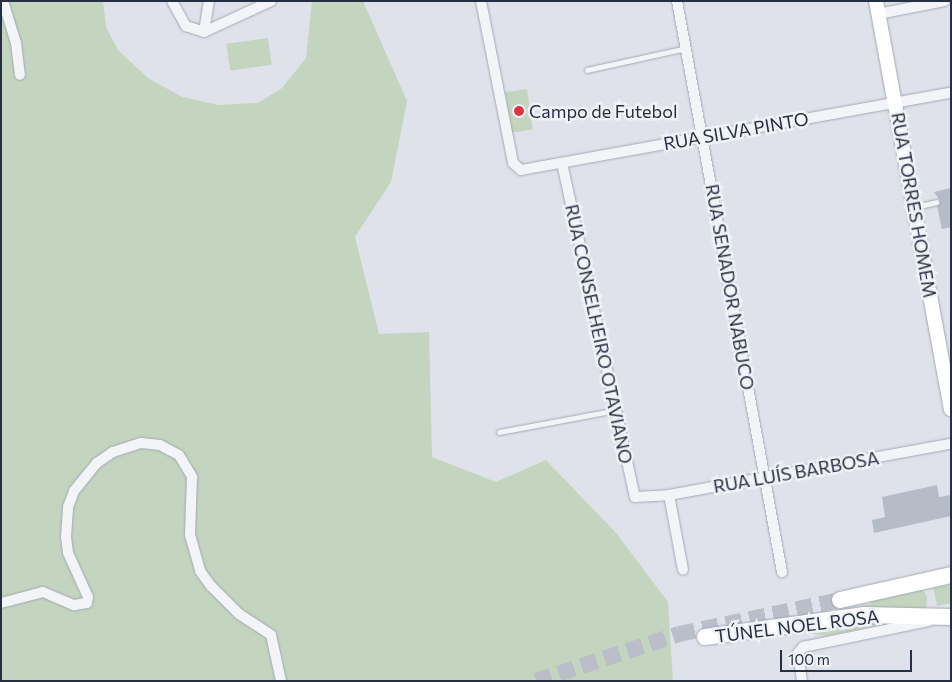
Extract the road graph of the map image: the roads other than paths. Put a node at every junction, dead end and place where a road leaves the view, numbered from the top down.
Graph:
1 (3, 1) edge
2 (172, 1) edge
3 (209, 1) edge
4 (245, 1) edge
5 (271, 1) edge
6 (481, 1) edge
7 (676, 1) edge
8 (945, 1) edge
9 (877, 8) edge
10 (243, 13) junction
11 (204, 32) junction
12 (686, 48) junction
13 (587, 70) dead end
14 (20, 75) dead end
15 (951, 93) edge
16 (896, 103) junction
17 (703, 137) junction
18 (562, 163) junction
19 (936, 202) dead end
20 (914, 207) junction
21 (951, 409) edge
22 (616, 410) junction
23 (499, 432) dead end
24 (951, 444) edge
25 (765, 477) junction
26 (669, 496) junction
27 (642, 499) joint
28 (683, 570) dead end
29 (782, 572) dead end
30 (951, 575) edge
31 (840, 600) tunnel mouth
32 (1, 603) edge
33 (950, 617) edge
34 (705, 637) dead end
35 (281, 681) edge
36 (802, 681) edge

1 - 14 street
2 - 11 street
3 - 11 street
4 - 10 street
5 - 10 street
6 - 18 street, RUA SILVA PINTO
7 - 12 street, RUA SENADOR NABUCO
8 - 9 street
9 - 16 street, RUA TORRES HOMEM
10 - 11 street
12 - 13 lane
12 - 17 street, RUA SENADOR NABUCO
15 - 16 street, RUA SILVA PINTO
16 - 17 street, RUA SILVA PINTO
16 - 20 street, RUA TORRES HOMEM
17 - 18 street, RUA SILVA PINTO
17 - 25 street, RUA SENADOR NABUCO
18 - 22 street, RUA CONSELHEIRO OTAVIANO
19 - 20 lane
20 - 21 street, RUA TORRES HOMEM
22 - 23 lane
22 - 27 street, RUA CONSELHEIRO OTAVIANO
24 - 25 street, RUA LUÍS BARBOSA
25 - 26 street, RUA LUÍS BARBOSA
25 - 29 street, RUA SENADOR NABUCO
26 - 27 street, RUA LUÍS BARBOSA
26 - 28 street
30 - 31 main road, TÚNEL NOEL ROSA
32 - 35 street
33 - 34 main road, TÚNEL NOEL ROSA
33 - 36 street

